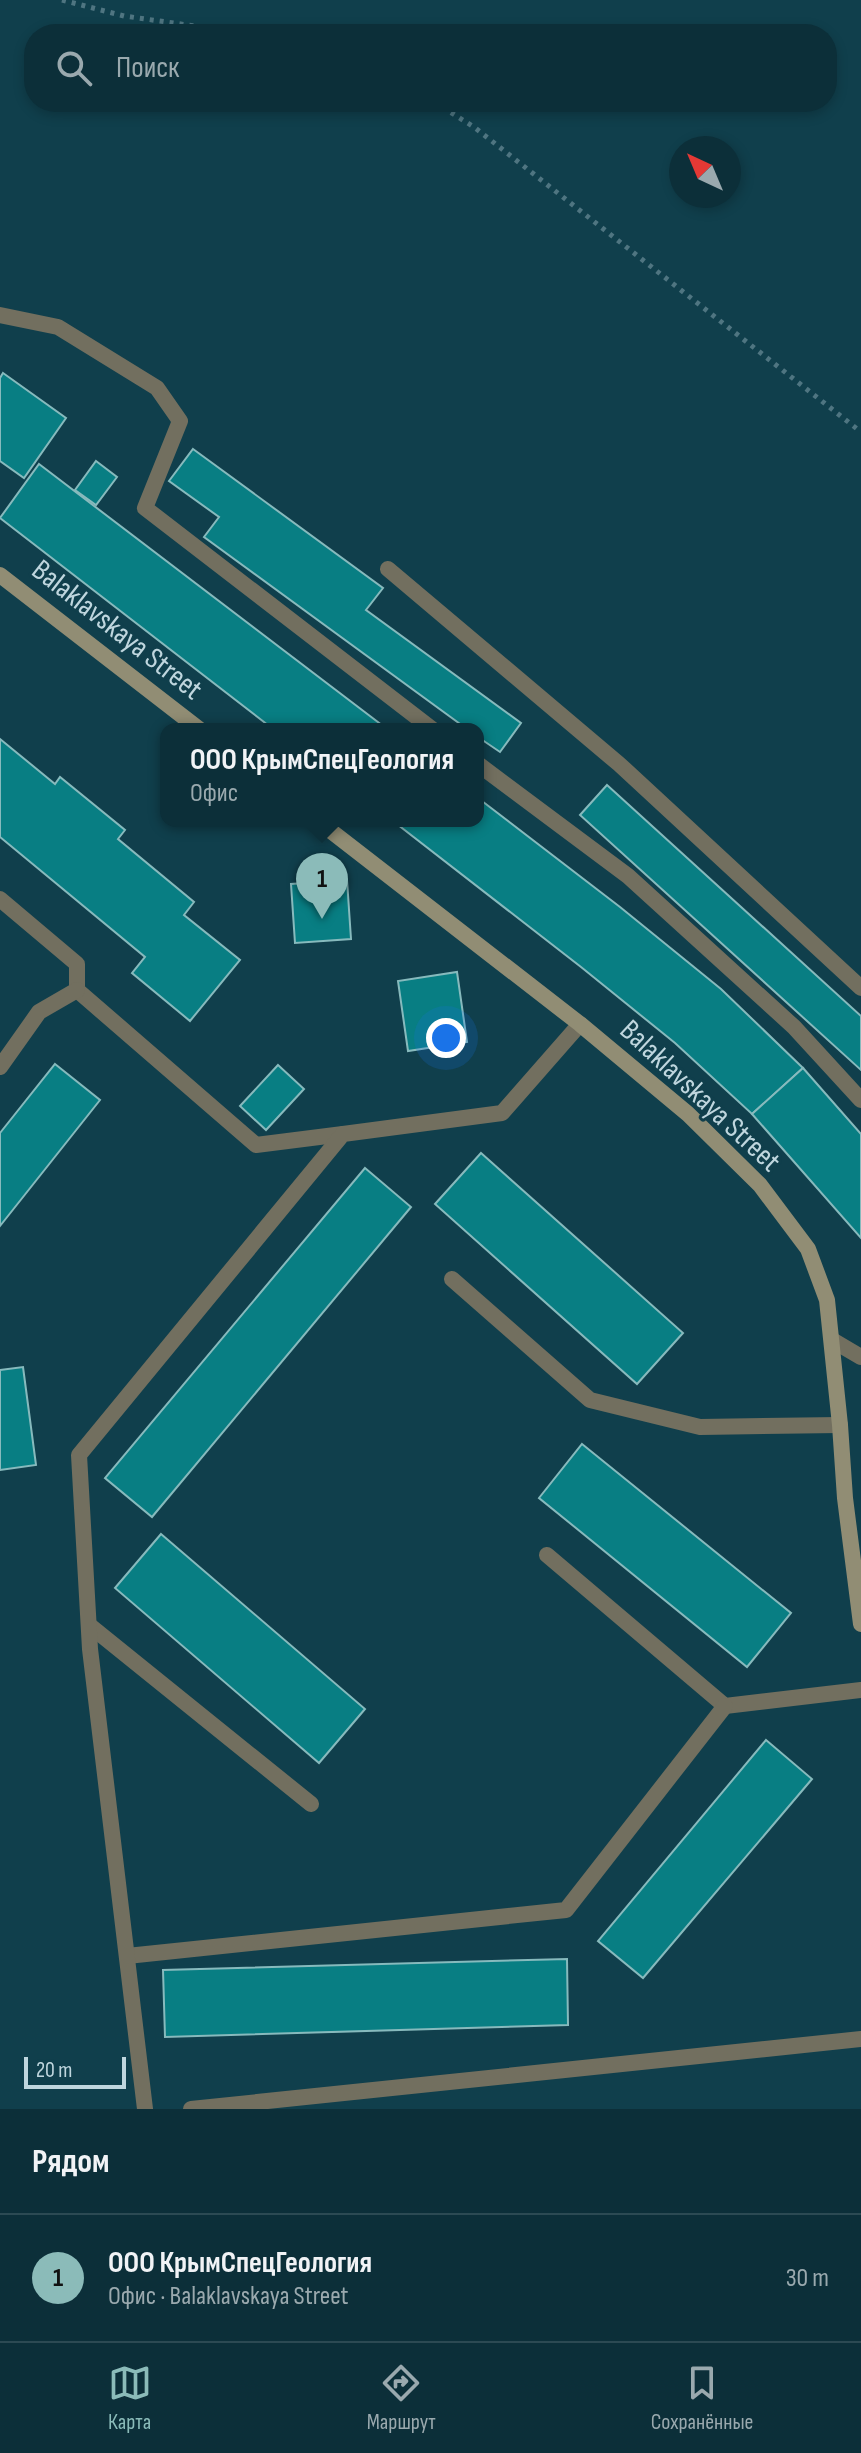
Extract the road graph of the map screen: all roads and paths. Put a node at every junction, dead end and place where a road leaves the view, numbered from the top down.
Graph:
1 (62, 0) edge
2 (181, 24) edge
3 (450, 112) edge
4 (0, 315) edge
5 (861, 432) edge
6 (388, 569) dead end
7 (0, 575) edge
8 (191, 723) edge
9 (424, 723) edge
10 (484, 768) edge
11 (326, 827) edge
12 (0, 899) edge
13 (861, 988) edge
14 (77, 990) junction
15 (580, 1024) junction
16 (0, 1067) edge
17 (861, 1100) edge
18 (343, 1134) junction
19 (452, 1279) dead end
20 (832, 1340) junction
21 (861, 1357) edge
22 (840, 1425) junction
23 (547, 1555) dead end
24 (861, 1624) edge
25 (89, 1625) junction
26 (861, 1690) edge
27 (725, 1706) junction
28 (311, 1804) dead end
29 (127, 1956) junction
30 (861, 2039) edge
31 (145, 2109) edge
32 (191, 2109) edge

1 - 2 path
3 - 5 path
4 - 9 lane
6 - 13 lane
7 - 8 main road, Balaklavskaya Street
10 - 17 lane
11 - 15 main road, Balaklavskaya Street
12 - 14 lane
14 - 16 lane
14 - 18 lane
15 - 18 lane
15 - 20 main road, Balaklavskaya Street
18 - 25 lane
19 - 22 lane
20 - 21 lane
20 - 22 main road, Balaklavskaya Street
22 - 24 main road, Balaklavskaya Street
23 - 27 lane
25 - 28 lane
25 - 29 lane
26 - 27 lane
27 - 29 lane
29 - 31 lane
30 - 32 lane

